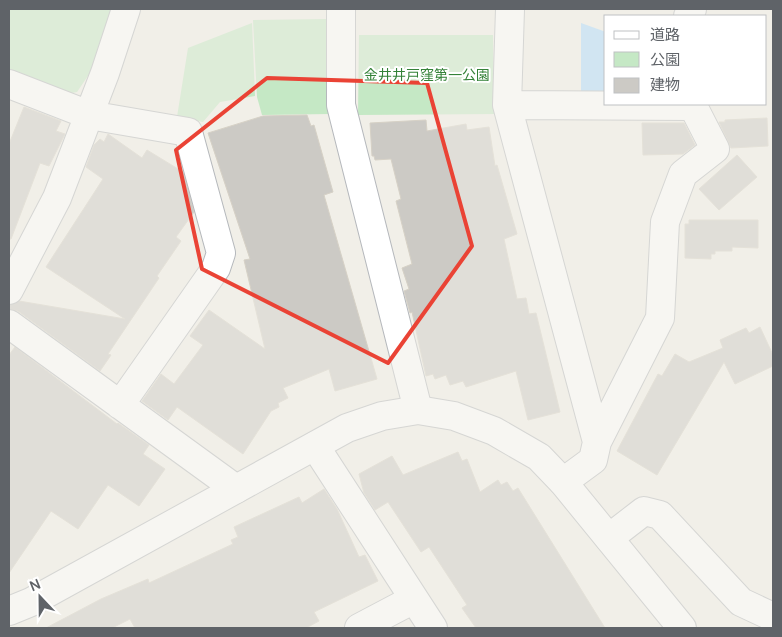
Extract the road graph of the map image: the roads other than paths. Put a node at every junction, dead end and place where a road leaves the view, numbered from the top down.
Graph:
1 (126, 9) edge
2 (342, 9) edge
3 (510, 9) edge
4 (9, 84) edge
5 (508, 105) junction
6 (693, 105) edge
7 (89, 115) junction
8 (9, 290) edge
9 (9, 324) edge
10 (120, 405) junction
11 (418, 410) junction
12 (597, 442) junction
13 (316, 446) junction
14 (563, 482) junction
15 (236, 489) junction
16 (610, 538) junction
17 (414, 599) junction
18 (9, 611) edge
19 (773, 616) edge
20 (359, 628) edge
21 (432, 628) edge
22 (682, 628) edge

1 - 7 street
2 - 11 street
3 - 5 street
4 - 7 street
5 - 6 street
5 - 12 street
6 - 12 street
7 - 8 street
7 - 10 street
9 - 10 street
10 - 15 street
11 - 13 street
11 - 14 street
12 - 14 street
13 - 15 street
13 - 17 street
14 - 16 street
15 - 18 street
16 - 19 street
16 - 22 street
17 - 20 street
17 - 21 street

